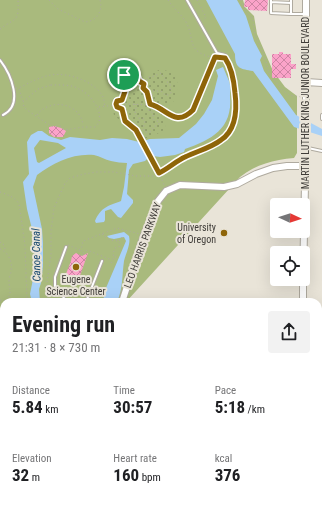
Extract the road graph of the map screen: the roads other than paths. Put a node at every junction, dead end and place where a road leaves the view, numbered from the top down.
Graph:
1 (187, 0) edge
2 (306, 0) edge
3 (271, 1) edge
4 (291, 1) edge
5 (291, 14) junction
6 (306, 14) junction
7 (217, 53) junction
8 (227, 59) road end
9 (0, 60) edge
10 (306, 82) junction
11 (322, 83) edge
12 (156, 105) road end
13 (3, 115) dead end
14 (322, 115) edge
15 (322, 119) edge
16 (306, 148) junction
17 (322, 151) edge
18 (305, 166) junction
19 (304, 246) edge
20 (66, 247) road end
21 (102, 261) dead end
22 (303, 286) edge
23 (64, 298) edge
24 (88, 298) edge
25 (123, 298) edge
26 (302, 298) edge

1 - 7 lane
2 - 6 main road, MARTIN LUTHER KING JUNIOR BOULEVARD
3 - 4 lane
3 - 5 lane
4 - 5 lane
5 - 6 lane
6 - 10 main road, MARTIN LUTHER KING JUNIOR BOULEVARD
7 - 8 lane
7 - 12 lane
9 - 13 lane
10 - 11 main road
10 - 16 main road, MARTIN LUTHER KING JUNIOR BOULEVARD
14 - 15 lane
16 - 17 lane
16 - 18 main road, MARTIN LUTHER KING JUNIOR BOULEVARD
18 - 19 main road, MARTIN LUTHER KING JUNIOR BOULEVARD
18 - 25 main road, LEO HARRIS PARKWAY
20 - 23 lane
21 - 24 lane
22 - 26 main road, MARTIN LUTHER KING JUNIOR BOULEVARD

